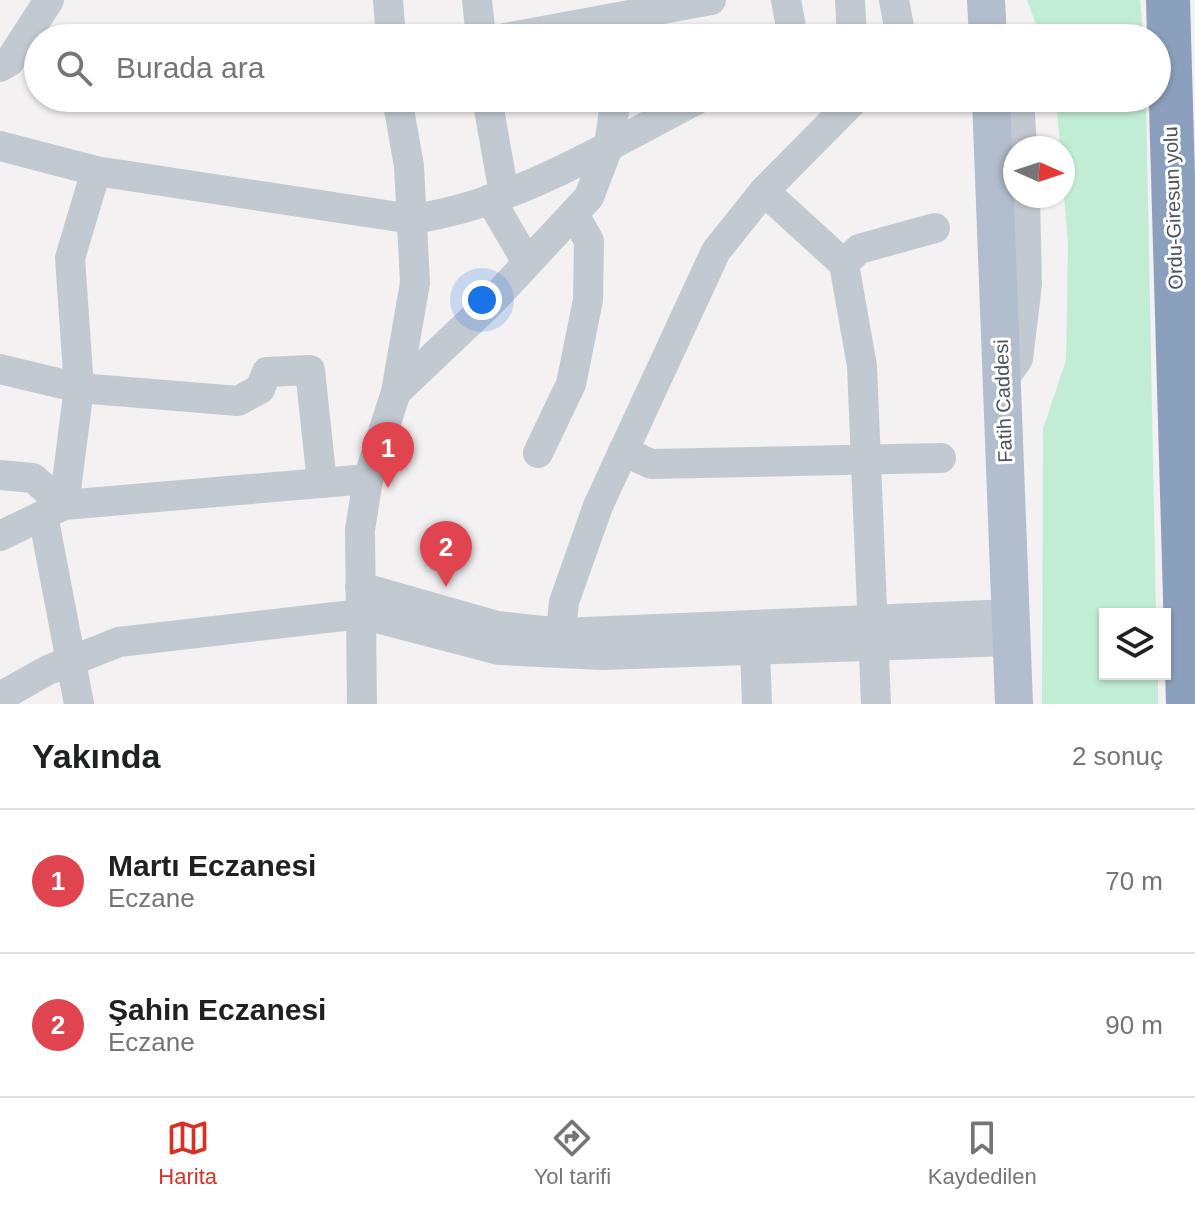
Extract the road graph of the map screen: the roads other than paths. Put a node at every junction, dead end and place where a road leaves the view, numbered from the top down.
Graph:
1 (20, 0) edge
2 (49, 0) edge
3 (388, 0) edge
4 (477, 0) edge
5 (711, 0) edge
6 (786, 0) edge
7 (850, 0) edge
8 (894, 0) edge
9 (1168, 1) edge
10 (627, 18) edge
11 (25, 24) edge
12 (33, 24) edge
13 (390, 24) edge
14 (480, 24) edge
15 (590, 24) edge
16 (790, 24) edge
17 (851, 24) edge
18 (898, 24) edge
19 (1169, 24) edge
20 (24, 38) edge
21 (0, 67) edge
22 (1171, 106) edge
23 (399, 112) edge
24 (488, 112) edge
25 (614, 112) edge
26 (673, 112) edge
27 (842, 112) edge
28 (992, 112) edge
29 (1020, 112) edge
30 (1021, 136) edge
31 (609, 145) junction
32 (0, 146) edge
33 (96, 171) junction
34 (764, 191) junction
35 (497, 196) junction
36 (1025, 208) edge
37 (574, 214) junction
38 (412, 219) junction
39 (935, 228) dead end
40 (527, 262) junction
41 (844, 264) junction
42 (0, 369) edge
43 (1002, 381) junction
44 (79, 388) junction
45 (396, 392) junction
46 (623, 451) junction
47 (538, 453) dead end
48 (941, 458) dead end
49 (863, 462) junction
50 (0, 475) edge
51 (368, 479) junction
52 (322, 483) junction
53 (53, 510) junction
54 (0, 536) edge
55 (360, 601) junction
56 (1012, 628) junction
57 (872, 633) junction
58 (560, 643) junction
59 (755, 649) junction
60 (72, 661) junction
61 (0, 697) edge
62 (79, 704) edge
63 (362, 704) edge
64 (757, 704) edge
65 (876, 704) edge
66 (1014, 704) edge
67 (1188, 704) edge

1 - 11 street
2 - 12 street
3 - 13 street
4 - 14 street
5 - 10 street
6 - 16 street
7 - 17 street
8 - 18 street
9 - 19 highway, Ordu-Giresun yolu
10 - 15 street
20 - 21 street
22 - 67 highway, Ordu-Giresun yolu
23 - 38 street
24 - 35 street
25 - 31 street
26 - 31 street
27 - 34 street
28 - 43 main road, Fatih Caddesi
29 - 30 street
31 - 35 street
31 - 37 street
32 - 33 street
33 - 38 street
33 - 44 street
34 - 41 street
34 - 46 street
35 - 38 street
35 - 40 street
36 - 43 street
37 - 40 street
37 - 47 street
38 - 45 street
39 - 41 street
40 - 45 street
41 - 49 street
42 - 44 street
43 - 56 main road, Fatih Caddesi
44 - 52 street
44 - 53 street
45 - 51 street
46 - 49 street
46 - 58 street
48 - 49 street
49 - 57 street
50 - 53 street
51 - 52 street
51 - 55 street
52 - 53 street
53 - 54 street
53 - 60 street
55 - 58 street
55 - 60 street
55 - 63 street
56 - 57 street
56 - 66 main road, Fatih Caddesi
57 - 58 street
57 - 59 street
57 - 65 street
58 - 59 street
59 - 64 street
60 - 61 street
60 - 62 street

